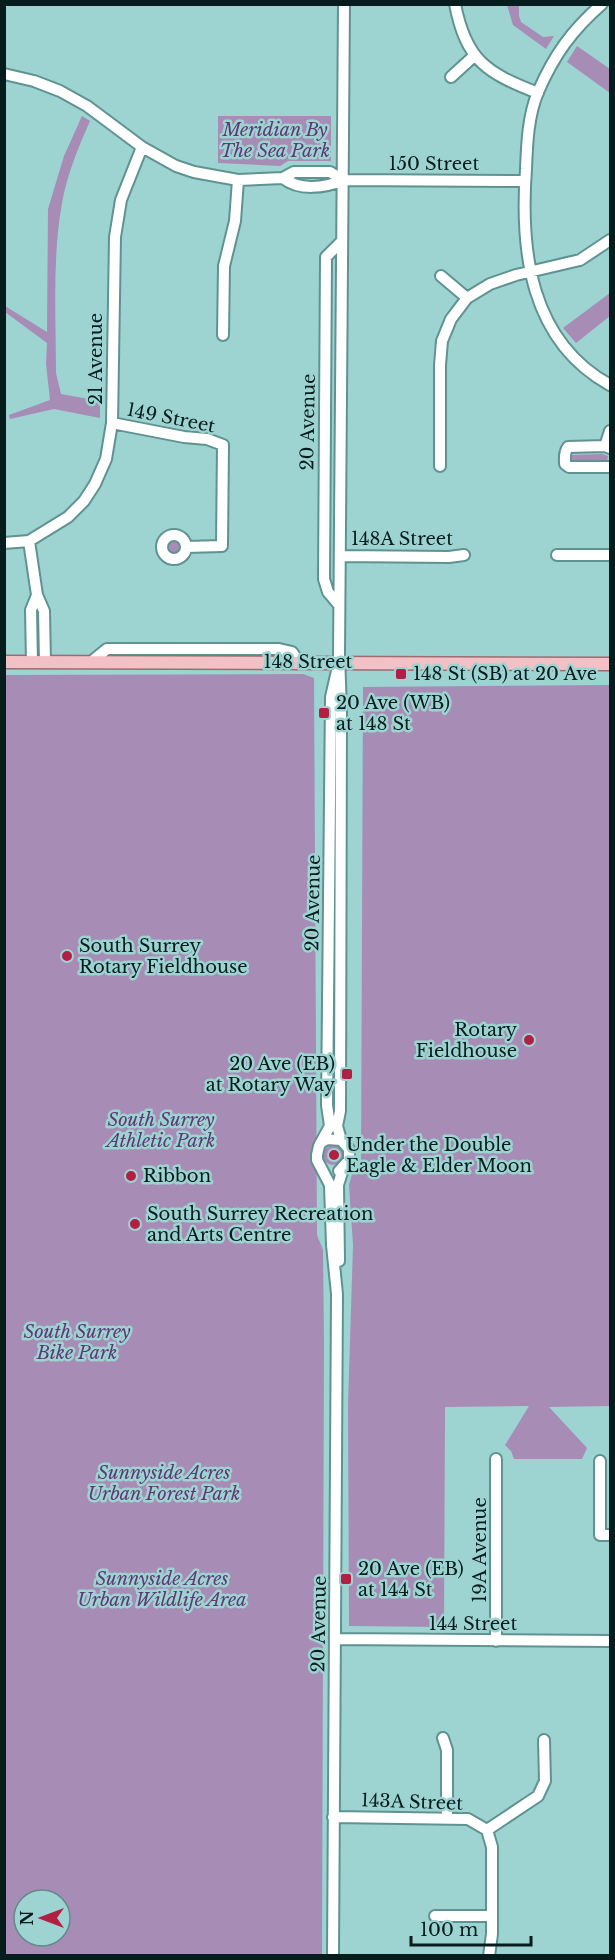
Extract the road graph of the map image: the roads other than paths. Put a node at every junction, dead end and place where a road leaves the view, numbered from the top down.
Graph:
1 (344, 4) edge
2 (455, 4) edge
3 (602, 4) edge
4 (474, 56) junction
5 (4, 74) edge
6 (451, 77) dead end
7 (538, 93) junction
8 (142, 147) junction
9 (238, 180) junction
10 (343, 180) junction
11 (525, 181) junction
12 (610, 240) edge
13 (342, 241) junction
14 (530, 271) junction
15 (441, 276) dead end
16 (467, 298) junction
17 (223, 335) dead end
18 (610, 385) edge
19 (112, 423) junction
20 (610, 432) edge
21 (608, 447) edge
22 (440, 466) dead end
23 (610, 467) edge
24 (29, 541) junction
25 (4, 543) edge
26 (186, 547) dead end
27 (464, 555) dead end
28 (557, 555) dead end
29 (610, 555) edge
30 (340, 556) junction
31 (37, 595) junction
32 (339, 605) junction
33 (4, 662) edge
34 (32, 662) junction
35 (45, 662) junction
36 (339, 662) junction
37 (610, 664) edge
38 (341, 1140) junction
39 (322, 1142) junction
40 (321, 1167) junction
41 (343, 1169) junction
42 (337, 1294) junction
43 (496, 1459) dead end
44 (600, 1461) dead end
45 (605, 1535) edge
46 (336, 1639) junction
47 (496, 1641) junction
48 (610, 1641) edge
49 (443, 1738) dead end
50 (544, 1740) dead end
51 (333, 1817) junction
52 (447, 1817) junction
53 (487, 1830) junction
54 (435, 1916) dead end
55 (491, 1916) junction
56 (333, 1956) edge
57 (489, 1956) edge

1 - 10 street, 20 Avenue
2 - 4 street
3 - 7 street
4 - 6 street
4 - 7 street
5 - 8 street, 150 Street
7 - 11 street
8 - 9 street, 150 Street
8 - 19 street, 21 Avenue
9 - 10 street, 150 Street
9 - 17 street
10 - 11 street, 150 Street
10 - 13 street, 20 Avenue
11 - 14 street
12 - 14 street
13 - 30 street, 20 Avenue
13 - 32 street, 20 Avenue
14 - 16 street
14 - 18 street
15 - 16 street
16 - 22 street
19 - 24 street, 21 Avenue
19 - 26 street, 149 Street
20 - 21 street
21 - 23 street
24 - 25 street
24 - 31 street
27 - 30 street, 148A Street
28 - 29 street
30 - 32 street, 20 Avenue
31 - 34 street
31 - 35 street
32 - 36 street, 20 Avenue
33 - 34 main road, 148 Street
34 - 35 main road, 148 Street
35 - 36 main road, 148 Street
36 - 37 main road, 148 Street
36 - 38 street, 20 Avenue
36 - 39 street, 20 Avenue
38 - 39 street
38 - 41 street
39 - 40 street
40 - 41 street
40 - 42 street, 20 Avenue
41 - 42 street, 20 Avenue
42 - 46 street, 20 Avenue
43 - 47 street, 19A Avenue
44 - 45 street
46 - 47 street, 144 Street
46 - 51 street, 20 Avenue
47 - 48 street, 144 Street
49 - 52 street
50 - 53 street
51 - 52 street, 143A Street
51 - 56 street, 20 Avenue
52 - 53 street, 143A Street
53 - 55 street
54 - 55 street
55 - 57 street

